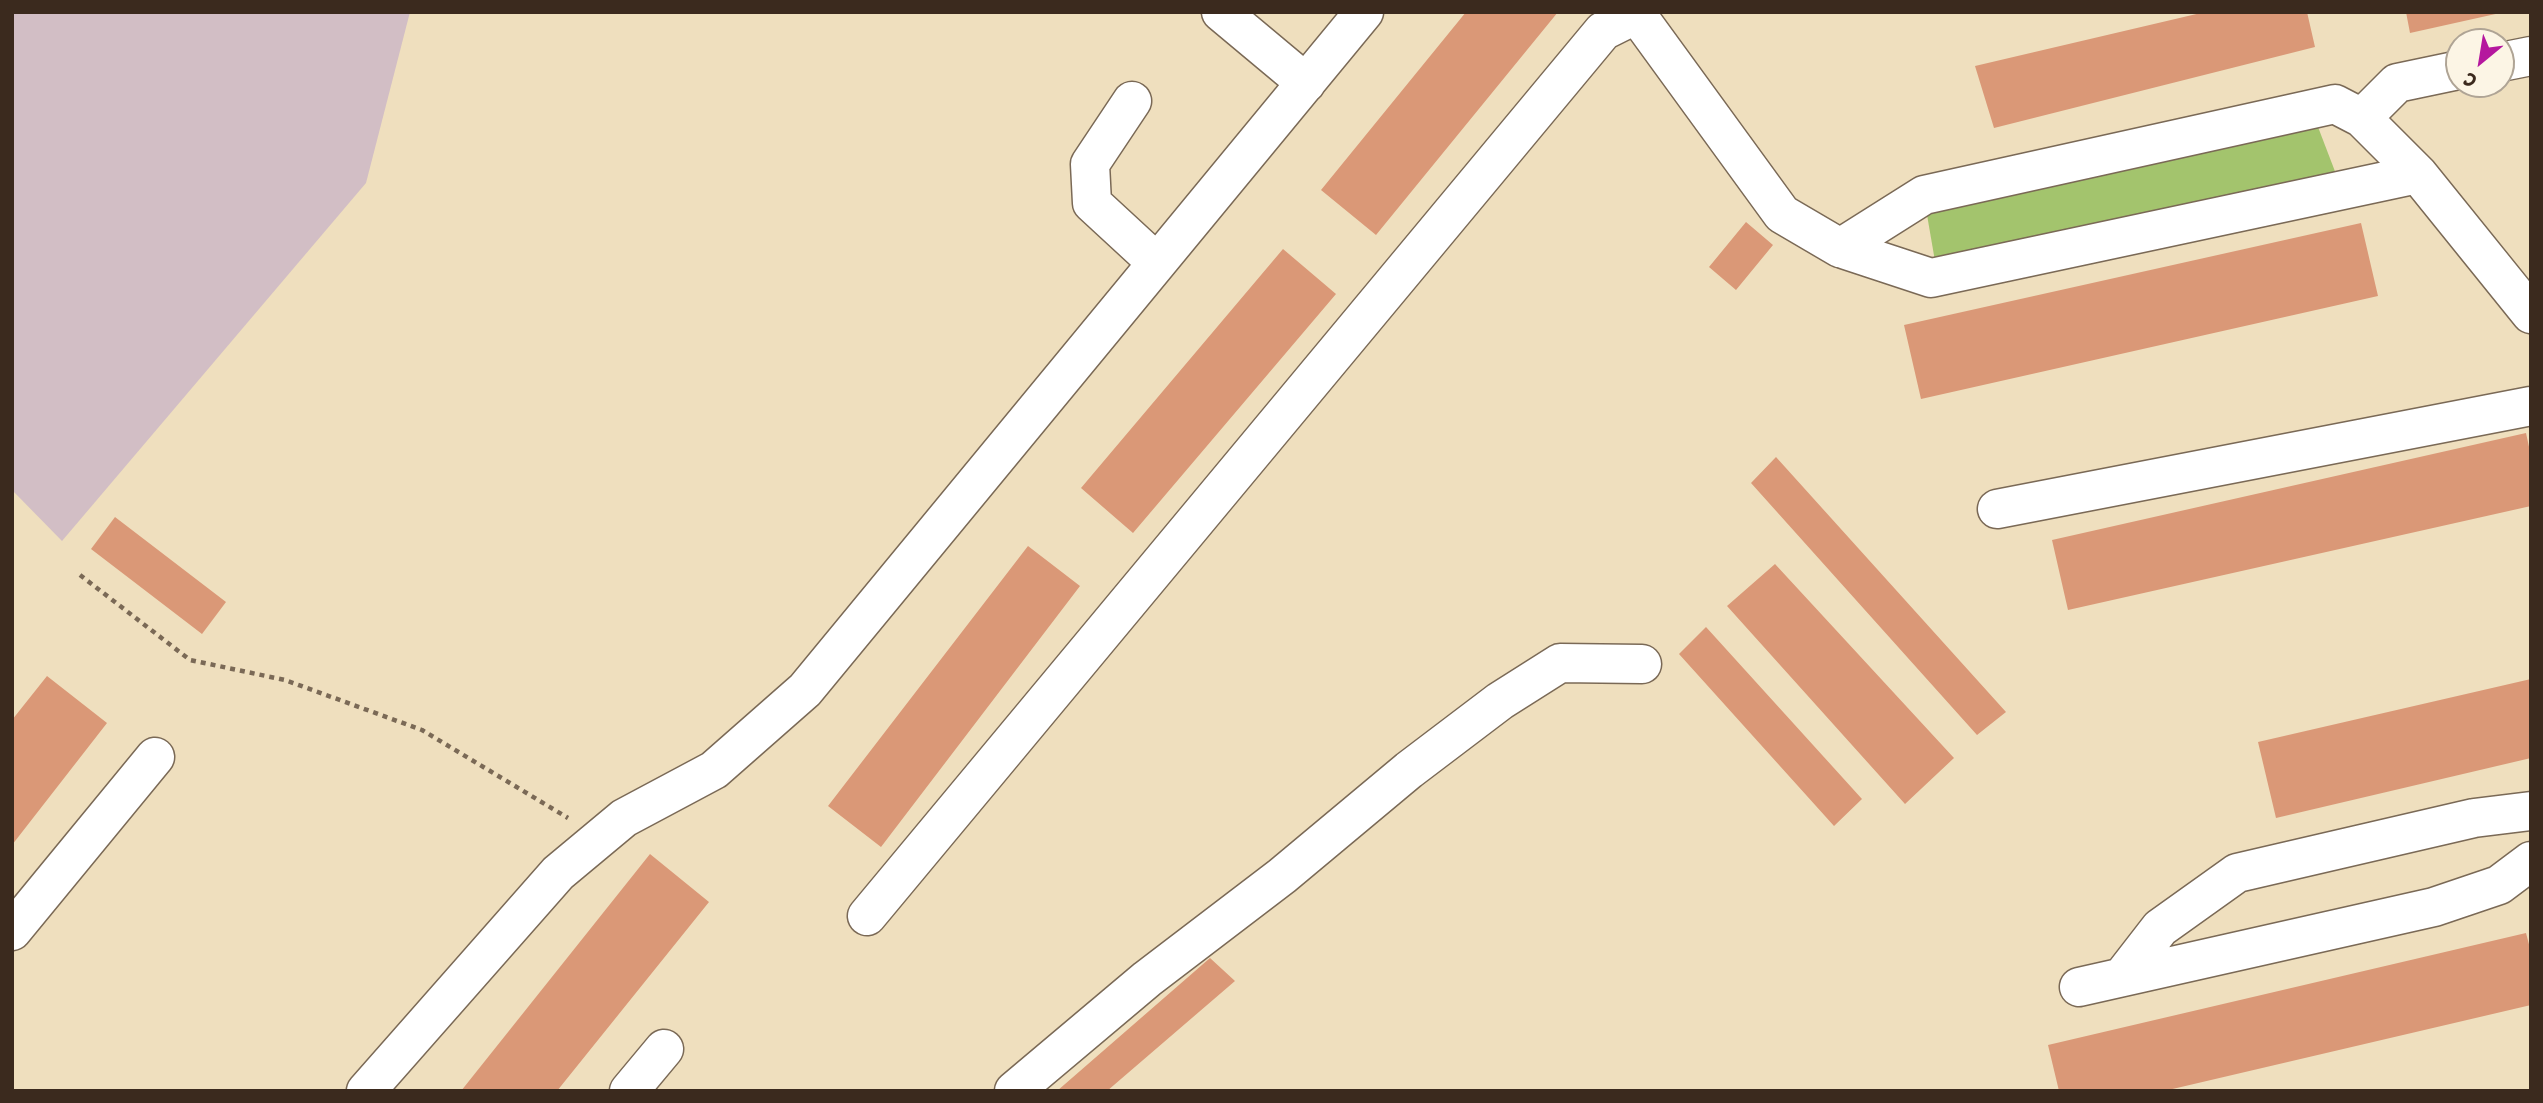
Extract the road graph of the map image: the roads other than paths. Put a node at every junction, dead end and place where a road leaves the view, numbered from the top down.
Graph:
1 (1221, 12) edge
2 (1364, 12) edge
3 (1636, 13) edge
4 (2445, 73) edge
5 (1306, 83) junction
6 (1132, 101) dead end
7 (2362, 118) junction
8 (2418, 174) junction
9 (1840, 248) junction
10 (1157, 263) junction
11 (2531, 314) edge
12 (2531, 406) edge
13 (1997, 509) dead end
14 (1642, 664) dead end
15 (155, 757) dead end
16 (2531, 811) edge
17 (2531, 861) edge
18 (867, 916) dead end
19 (12, 931) edge
20 (2122, 977) junction
21 (2079, 987) dead end
22 (664, 1049) dead end
23 (366, 1091) edge
24 (629, 1091) edge
25 (1014, 1091) edge

1 - 5 street
2 - 5 street
3 - 9 street
3 - 18 street
4 - 7 street
5 - 10 street
6 - 10 street
7 - 8 street
7 - 9 street
8 - 9 street
8 - 11 street
10 - 23 street
12 - 13 street
14 - 25 street
15 - 19 street
16 - 20 street
17 - 20 street
20 - 21 street
22 - 24 street

